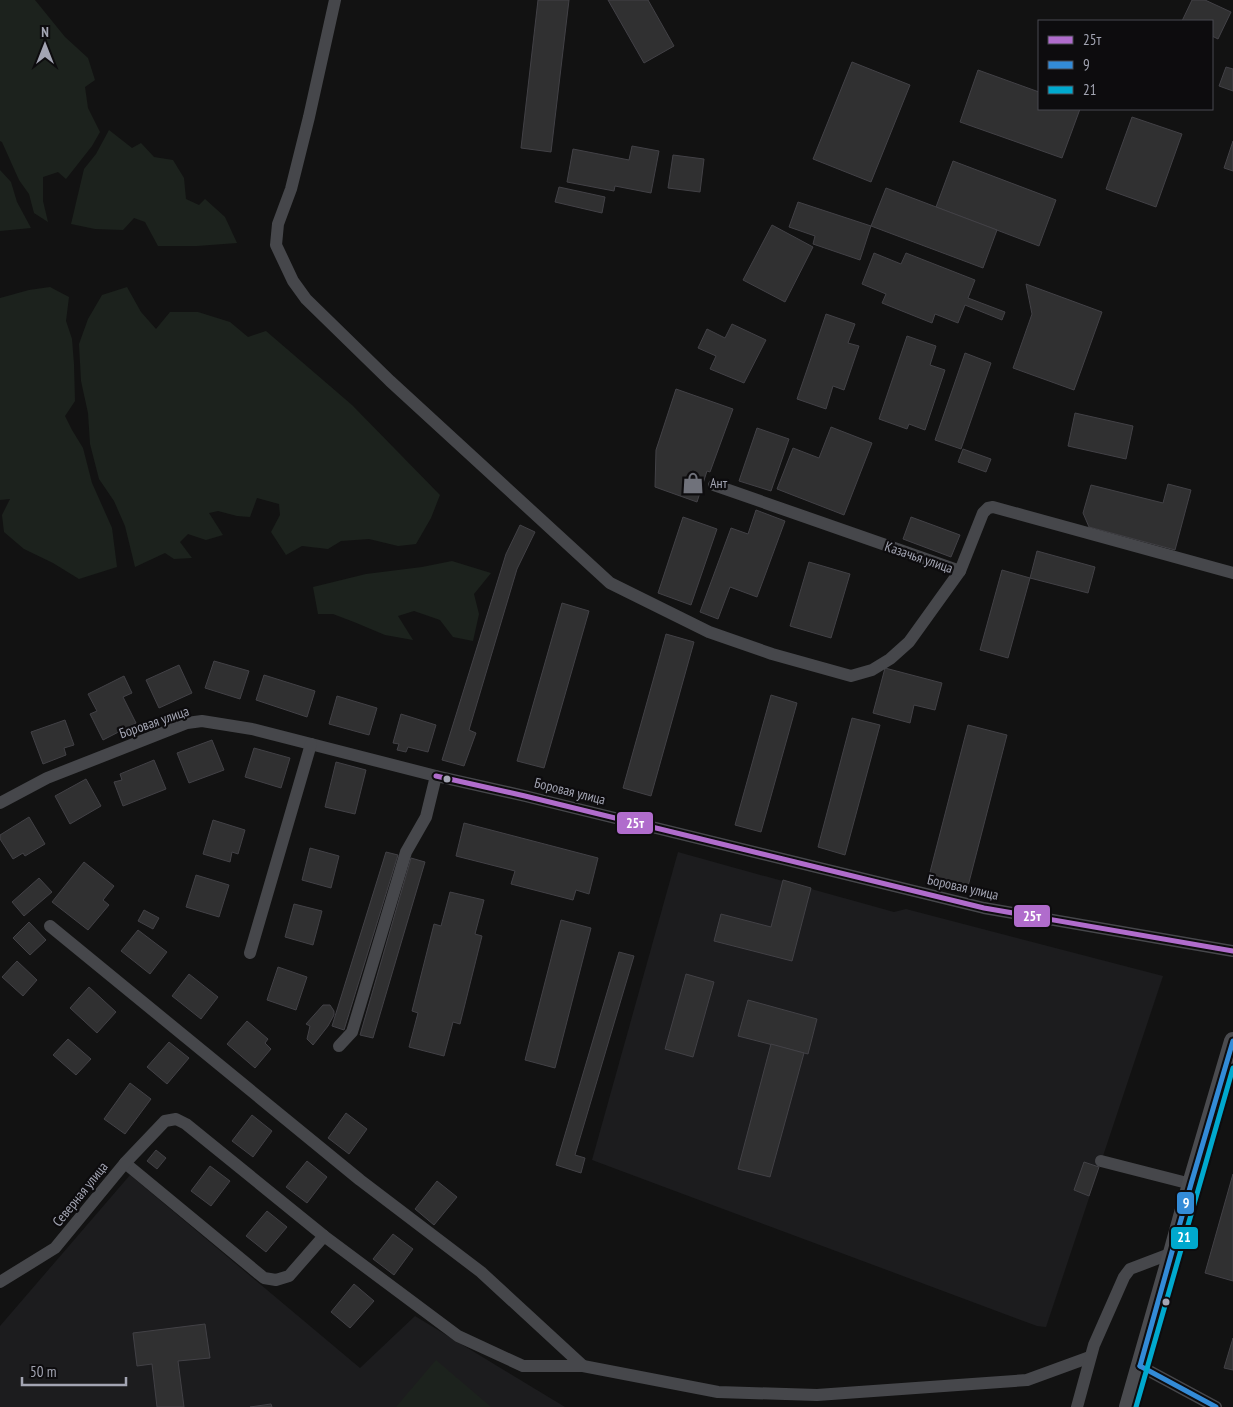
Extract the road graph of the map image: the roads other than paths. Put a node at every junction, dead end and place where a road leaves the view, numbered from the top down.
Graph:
1 (335, 0) edge
2 (714, 485) dead end
3 (960, 571) junction
4 (1233, 573) edge
5 (311, 744) junction
6 (436, 776) junction
7 (0, 803) edge
8 (50, 926) dead end
9 (1233, 951) edge
10 (250, 952) dead end
11 (1233, 1041) edge
12 (339, 1046) dead end
13 (1101, 1161) dead end
14 (124, 1163) junction
15 (1190, 1184) junction
16 (324, 1236) junction
17 (1172, 1253) junction
18 (0, 1282) edge
19 (1090, 1356) junction
20 (583, 1366) junction
21 (1140, 1366) junction
22 (1077, 1407) edge
23 (1128, 1407) edge
24 (1216, 1407) edge

1 - 3 street
2 - 3 street, Казачья улица
3 - 4 street, Казачья улица
5 - 6 street, Боровая улица
5 - 7 street, Боровая улица
5 - 10 street
6 - 9 street, Боровая улица
6 - 12 street
8 - 20 street
11 - 15 street
13 - 15 street
14 - 16 street, Северная улица
14 - 16 street
14 - 18 street, Северная улица
15 - 17 street
16 - 20 street
17 - 19 street
17 - 21 street
19 - 20 street
19 - 22 street
21 - 23 street
21 - 24 street

